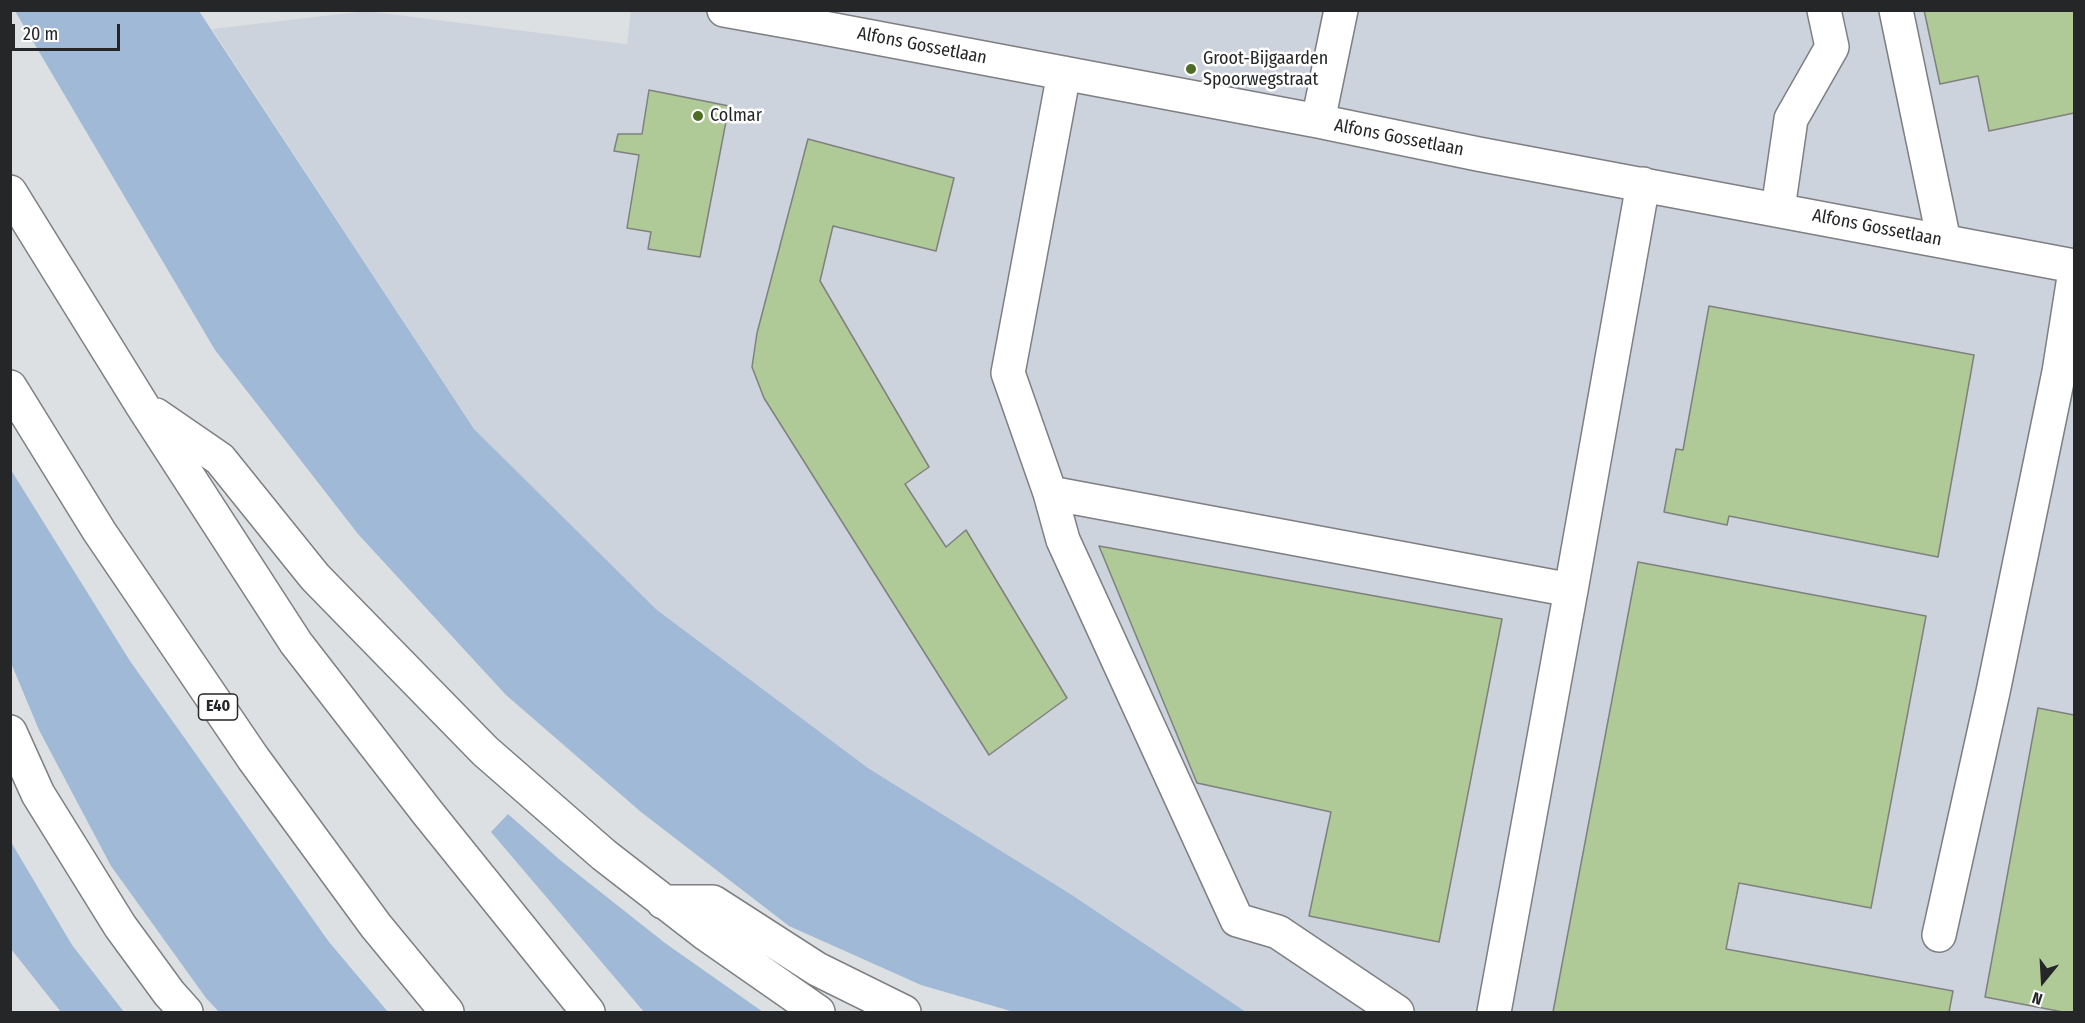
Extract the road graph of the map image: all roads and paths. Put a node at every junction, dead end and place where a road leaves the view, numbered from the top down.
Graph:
1 (724, 10) edge
2 (1341, 10) edge
3 (1824, 10) edge
4 (1896, 10) edge
5 (1064, 73) junction
6 (1318, 121) junction
7 (1643, 184) junction
8 (10, 192) edge
9 (1778, 209) junction
10 (1944, 241) junction
11 (2074, 266) edge
12 (2074, 277) edge
13 (10, 387) edge
14 (142, 405) junction
15 (1050, 493) junction
16 (1571, 590) junction
17 (10, 732) edge
18 (663, 902) junction
19 (1939, 935) dead end
20 (186, 1012) edge
21 (447, 1012) edge
22 (588, 1012) edge
23 (818, 1012) edge
24 (904, 1012) edge
25 (1397, 1012) edge
26 (1494, 1012) edge

1 - 5 main road, Alfons Gossetlaan
2 - 6 main road
3 - 9 main road
4 - 10 main road
5 - 6 main road, Alfons Gossetlaan
5 - 15 main road
6 - 7 main road, Alfons Gossetlaan
7 - 9 main road, Alfons Gossetlaan
7 - 16 main road
8 - 14 main road
9 - 10 main road, Alfons Gossetlaan
10 - 11 main road, Alfons Gossetlaan
12 - 19 main road
13 - 21 main road, E40
14 - 18 main road
14 - 22 main road
15 - 16 main road
15 - 25 main road
16 - 26 main road
17 - 20 main road
18 - 23 main road
18 - 24 main road

